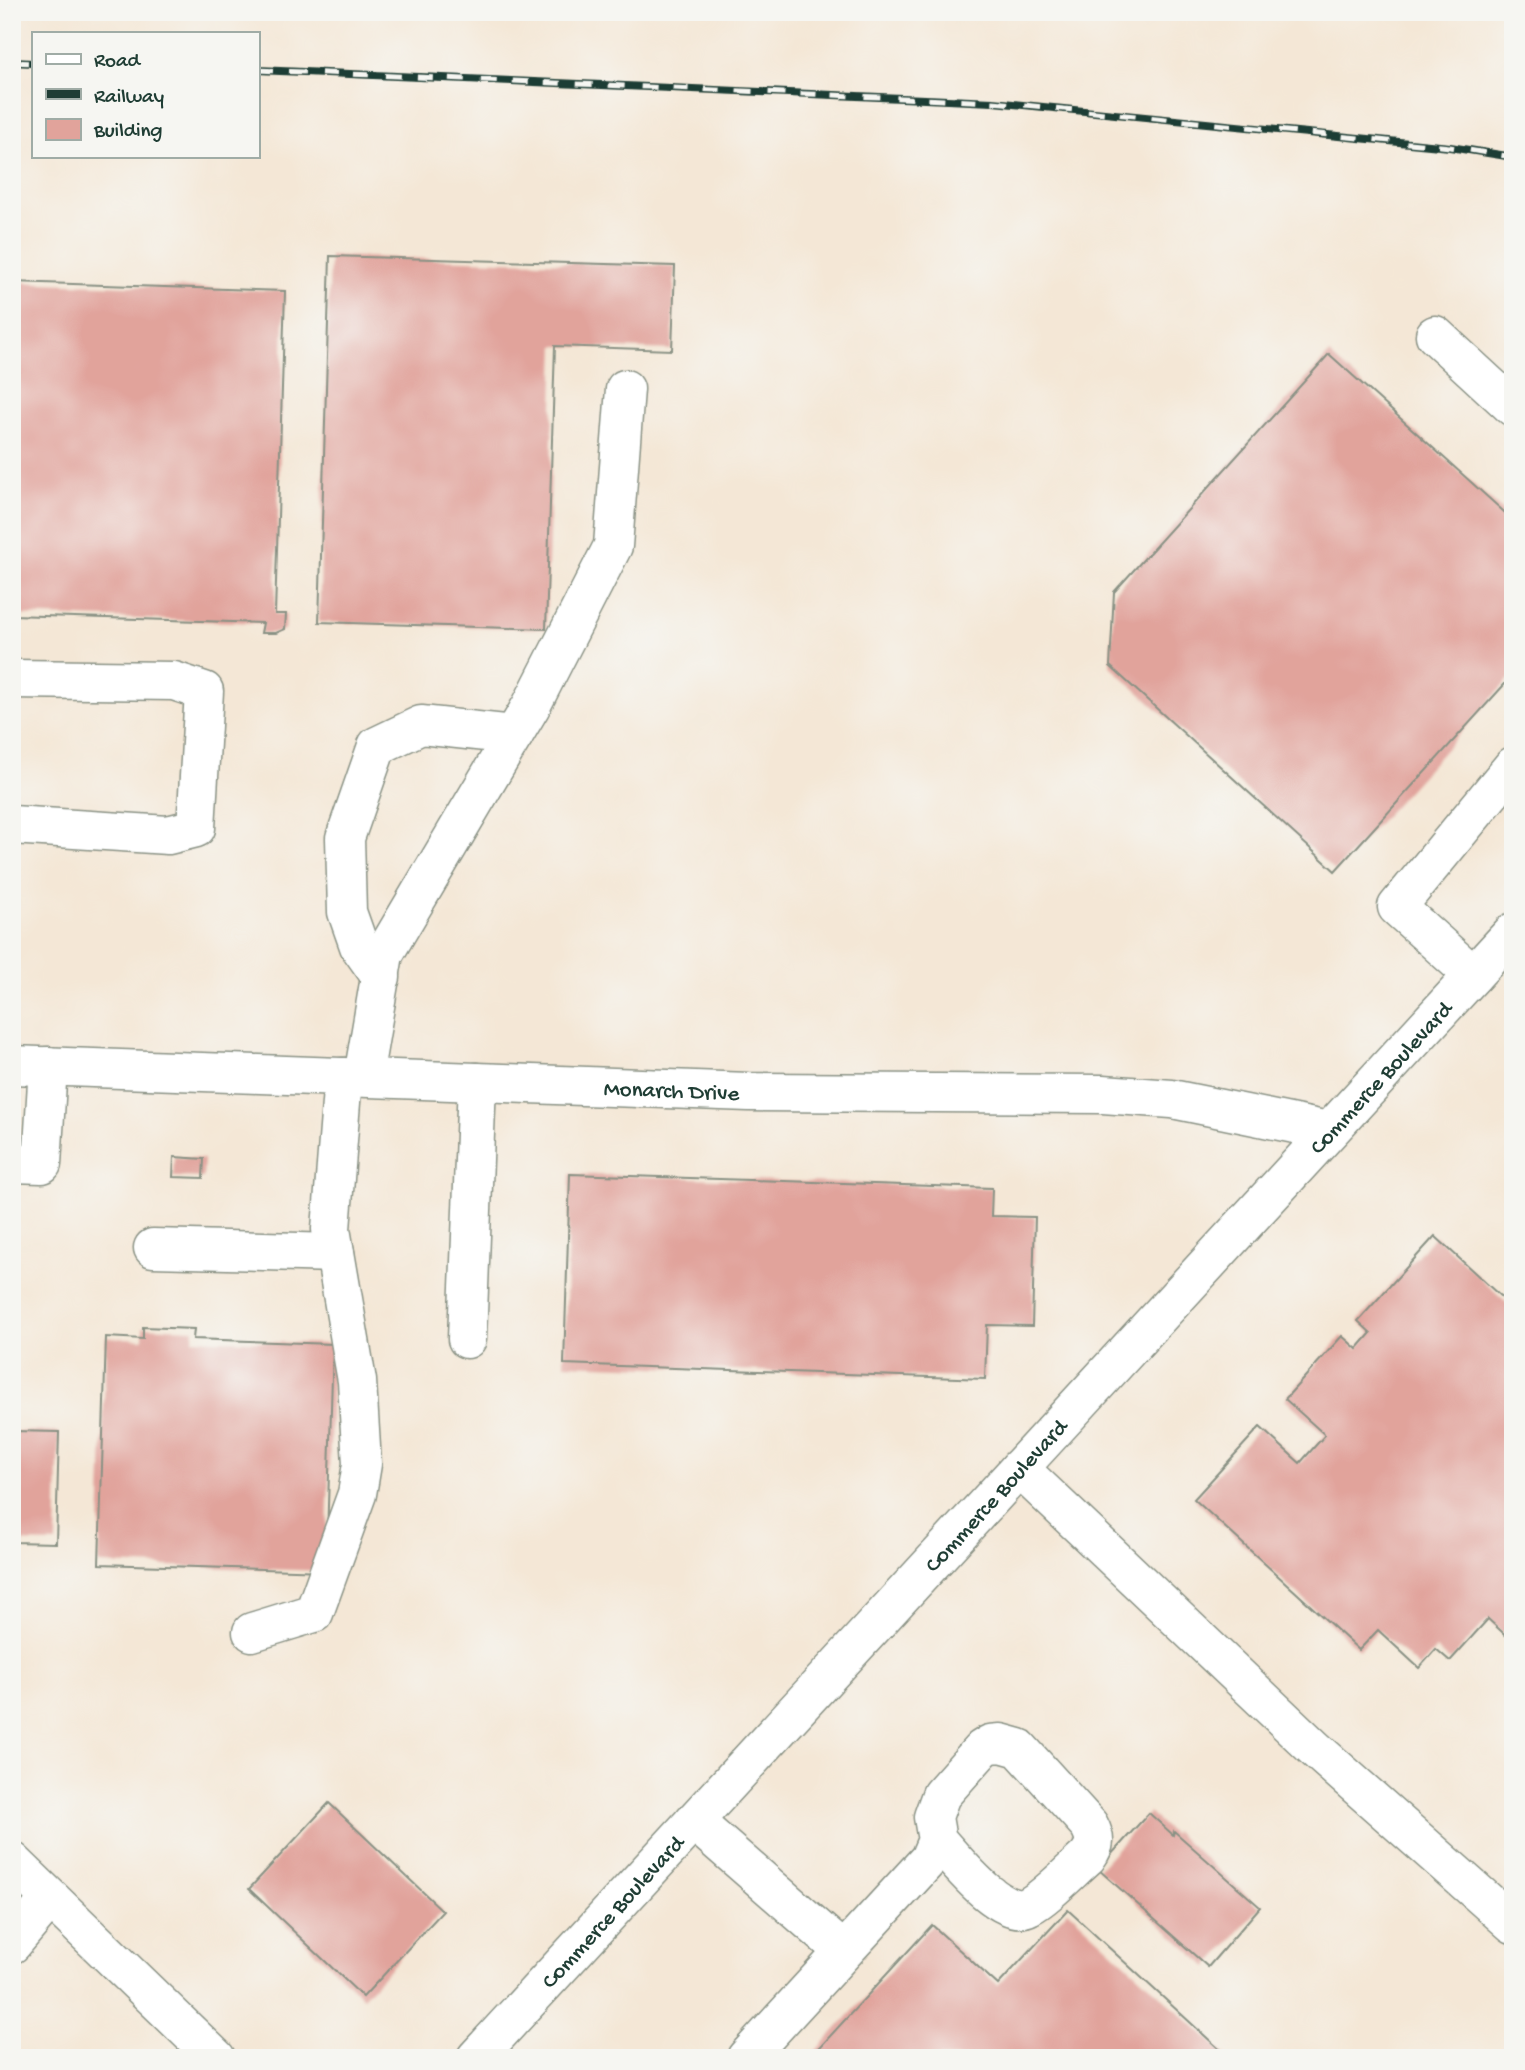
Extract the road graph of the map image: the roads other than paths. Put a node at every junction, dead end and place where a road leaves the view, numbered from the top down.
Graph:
1 (1435, 335) dead end
2 (625, 389) dead end
3 (1513, 407) edge
4 (12, 679) edge
5 (514, 735) junction
6 (1513, 766) edge
7 (12, 825) edge
8 (1513, 932) edge
9 (1473, 975) junction
10 (381, 978) junction
11 (30, 1066) edge
12 (353, 1077) junction
13 (477, 1082) junction
14 (1329, 1131) junction
15 (12, 1163) edge
16 (153, 1248) dead end
17 (335, 1253) junction
18 (467, 1339) dead end
19 (1019, 1468) junction
20 (252, 1632) dead end
21 (694, 1821) junction
22 (937, 1840) dead end
23 (12, 1861) edge
24 (50, 1899) junction
25 (1513, 1924) edge
26 (12, 1944) edge
27 (842, 1950) junction
28 (492, 2053) edge
29 (216, 2058) edge
30 (746, 2058) edge

1 - 3 street
2 - 5 street
4 - 7 street
5 - 10 street
5 - 10 street
6 - 9 street
8 - 9 street, Commerce Boulevard
9 - 14 street, Commerce Boulevard
10 - 12 street
11 - 12 street, Monarch Drive
11 - 15 street
12 - 13 street, Monarch Drive
12 - 17 street
13 - 14 street, Monarch Drive
13 - 18 street
14 - 19 street, Commerce Boulevard
16 - 17 street
17 - 20 street
19 - 21 street, Commerce Boulevard
19 - 25 street
21 - 27 street
21 - 28 street, Commerce Boulevard
22 - 27 street
23 - 24 street
24 - 26 street
24 - 29 street
27 - 30 street

